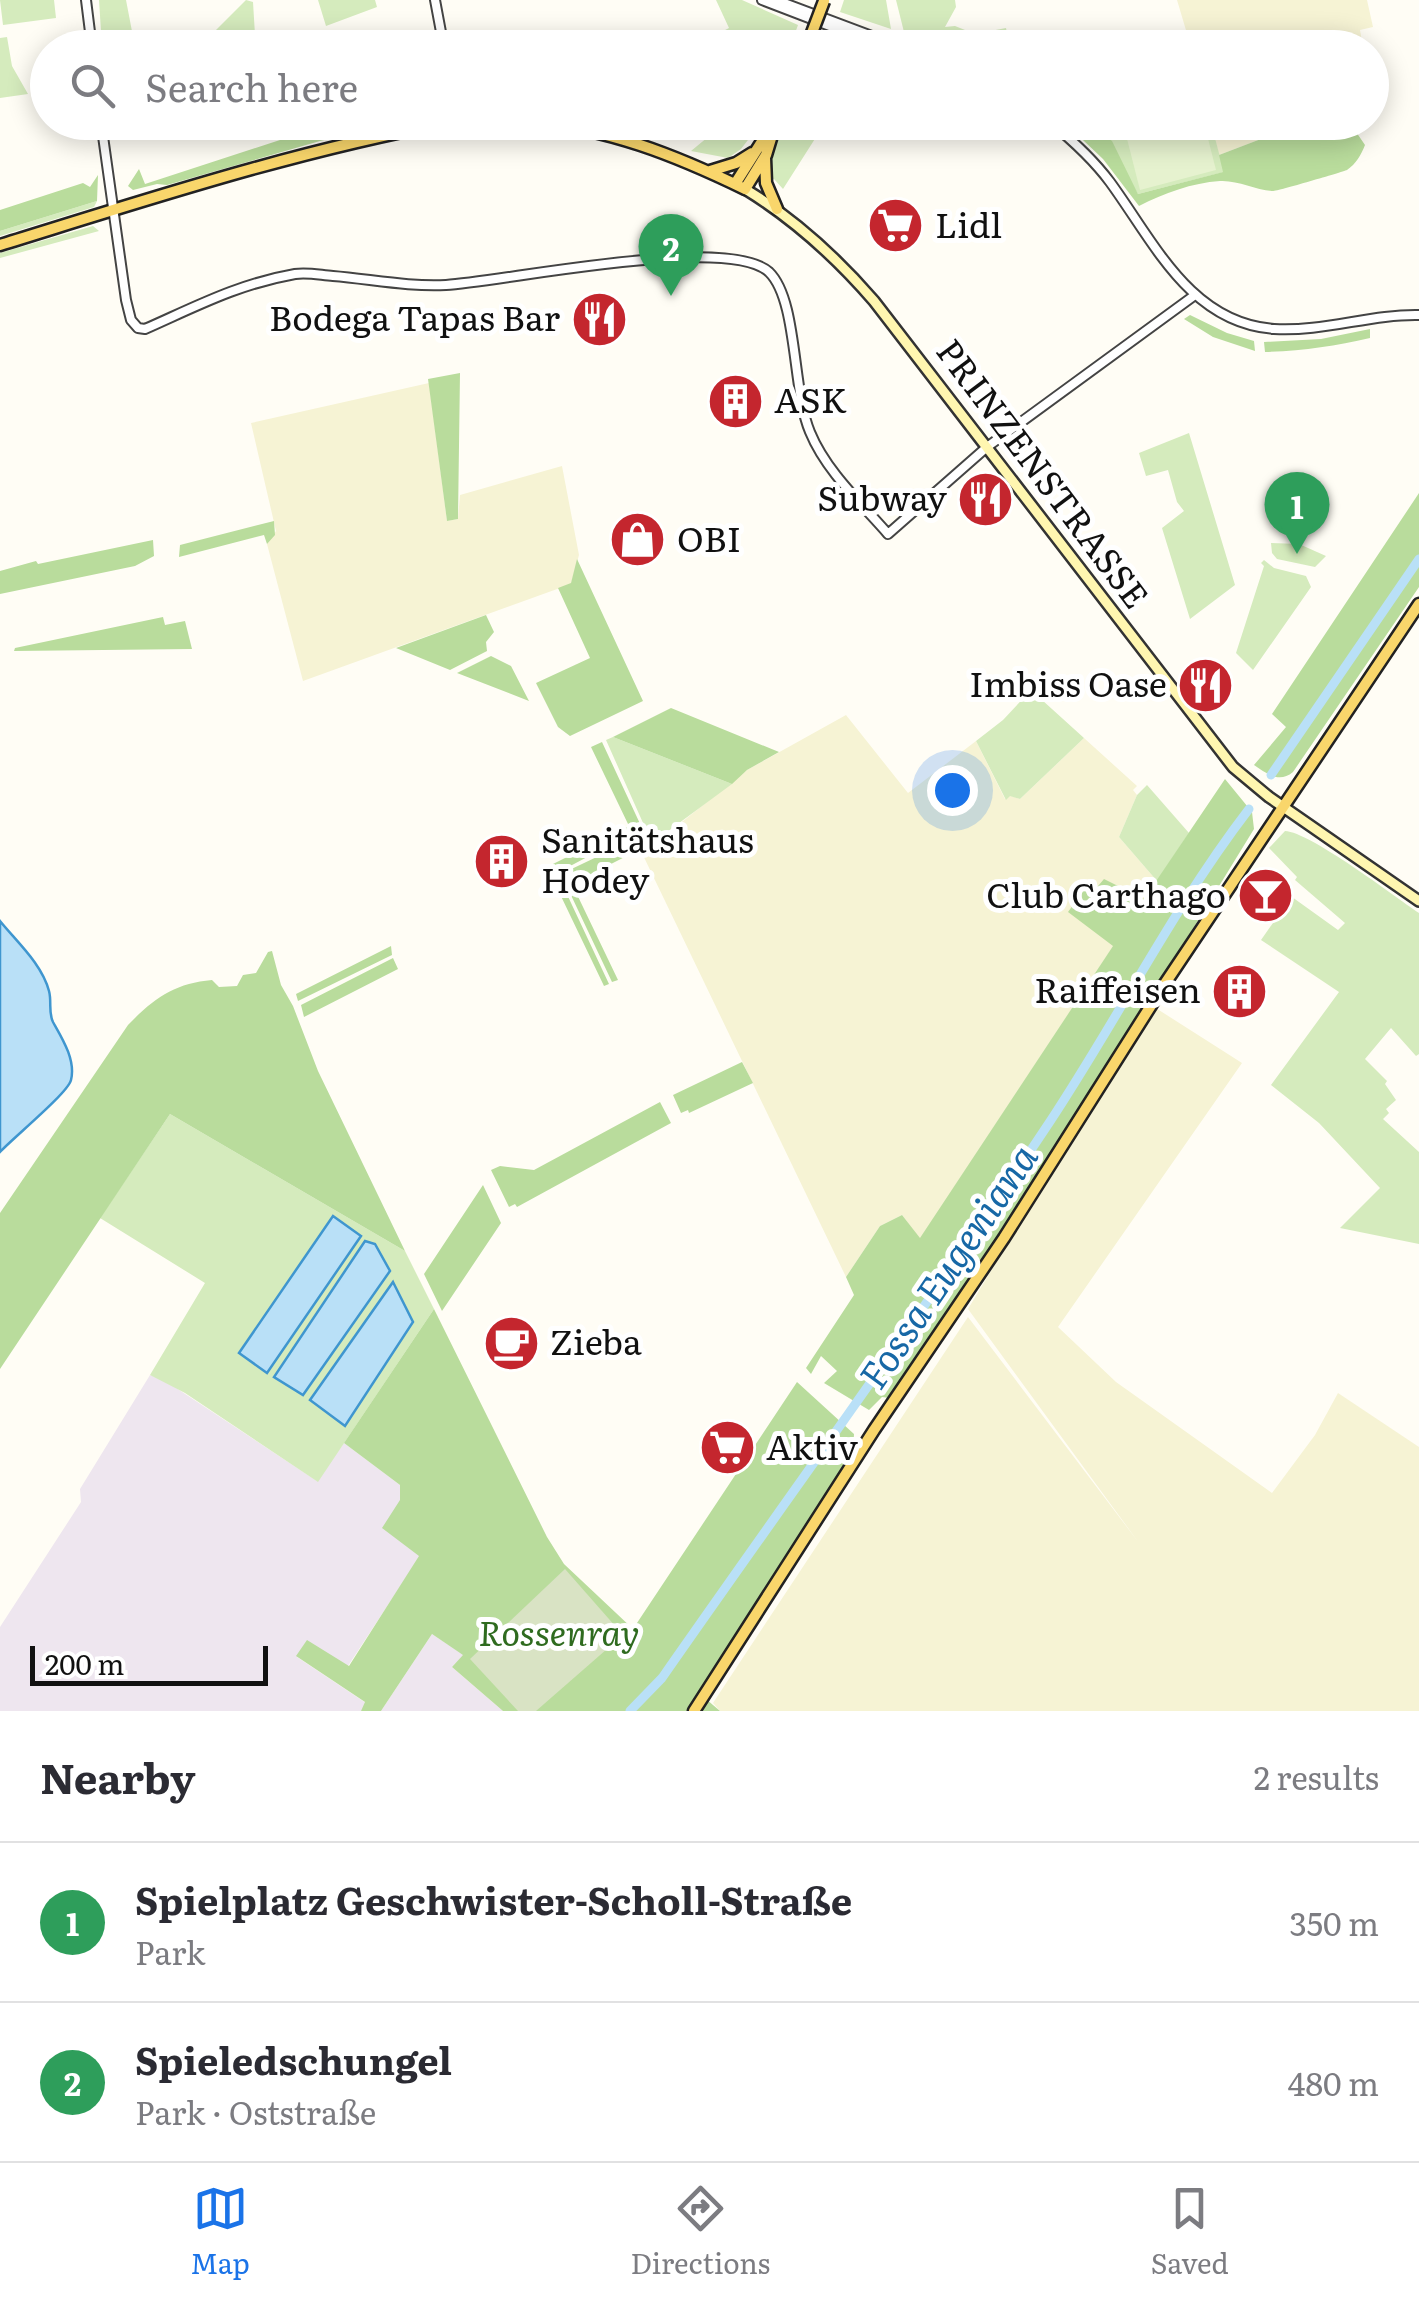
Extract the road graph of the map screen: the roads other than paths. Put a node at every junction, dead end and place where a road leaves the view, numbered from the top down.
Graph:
1 (86, 0) edge
2 (435, 0) edge
3 (762, 0) edge
4 (776, 0) edge
5 (824, 0) edge
6 (90, 30) edge
7 (441, 30) edge
8 (813, 30) edge
9 (840, 30) edge
10 (856, 30) edge
11 (104, 140) edge
12 (364, 140) edge
13 (626, 140) edge
14 (767, 140) edge
15 (1071, 140) edge
16 (762, 152) junction
17 (710, 171) junction
18 (740, 186) junction
19 (113, 210) junction
20 (777, 210) junction
21 (0, 245) edge
22 (1195, 295) junction
23 (1419, 315) edge
24 (987, 447) junction
25 (1419, 604) edge
26 (1282, 806) junction
27 (1419, 901) edge
28 (694, 1711) edge

1 - 6 street
2 - 7 street
3 - 9 street
4 - 10 street
5 - 8 main road, bridge
11 - 19 street
12 - 19 main road
13 - 17 main road
14 - 16 main road
15 - 22 street
16 - 17 main road
16 - 18 main road
16 - 20 main road
17 - 18 main road
18 - 20 main road, PRINZENSTRASSE
19 - 21 main road
19 - 24 street
20 - 24 main road, PRINZENSTRASSE
22 - 23 street
22 - 24 street
24 - 26 main road, PRINZENSTRASSE
25 - 26 main road
26 - 27 main road, PRINZENSTRASSE
26 - 28 main road

